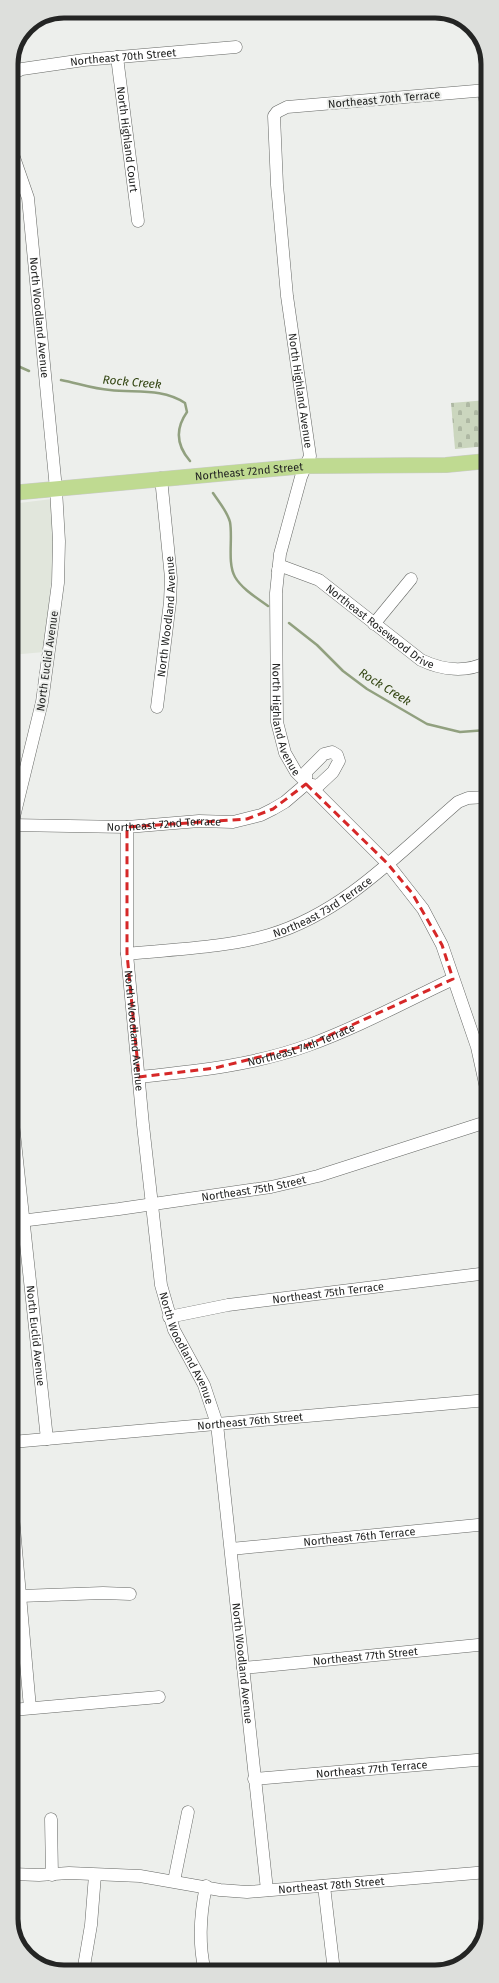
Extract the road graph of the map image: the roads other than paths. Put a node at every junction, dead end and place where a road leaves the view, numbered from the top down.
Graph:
1 (236, 47) dead end
2 (117, 57) junction
3 (18, 71) edge
4 (481, 90) edge
5 (281, 109) joint
6 (18, 169) edge
7 (138, 221) dead end
8 (481, 461) edge
9 (306, 466) junction
10 (161, 478) junction
11 (56, 489) junction
12 (18, 492) edge
13 (278, 570) junction
14 (411, 579) dead end
15 (374, 624) junction
16 (481, 664) edge
17 (157, 707) dead end
18 (306, 784) junction
19 (481, 797) edge
20 (18, 801) edge
21 (18, 826) edge
22 (127, 827) junction
23 (388, 863) junction
24 (128, 954) junction
25 (454, 979) junction
26 (481, 1065) edge
27 (139, 1077) junction
28 (481, 1124) edge
29 (152, 1204) junction
30 (18, 1222) edge
31 (18, 1229) edge
32 (481, 1274) edge
33 (169, 1316) junction
34 (481, 1401) edge
35 (217, 1424) junction
36 (47, 1439) junction
37 (18, 1441) edge
38 (481, 1525) edge
39 (231, 1550) junction
40 (18, 1573) edge
41 (130, 1594) dead end
42 (20, 1596) junction
43 (481, 1645) edge
44 (243, 1668) junction
45 (159, 1697) dead end
46 (30, 1708) junction
47 (18, 1709) edge
48 (481, 1760) edge
49 (254, 1779) junction
50 (188, 1812) dead end
51 (51, 1819) dead end
52 (481, 1873) edge
53 (18, 1874) edge
54 (95, 1874) junction
55 (52, 1875) junction
56 (174, 1881) junction
57 (206, 1886) junction
58 (324, 1886) junction
59 (267, 1890) junction
60 (84, 1965) edge
61 (204, 1965) edge
62 (333, 1965) edge

1 - 2 street, Northeast 70th Street
2 - 3 street, Northeast 70th Street
2 - 7 street, North Highland Court
4 - 5 street, Northeast 70th Terrace
5 - 9 street, North Highland Avenue
6 - 11 street, North Woodland Avenue
8 - 9 main road, Northeast 72nd Street
9 - 10 main road, Northeast 72nd Street
9 - 13 street, North Highland Avenue
10 - 11 main road, Northeast 72nd Street
10 - 17 street, North Woodland Avenue
11 - 12 main road, Northeast 72nd Street
11 - 20 street, North Euclid Avenue
13 - 15 street, Northeast Rosewood Drive
13 - 18 street, North Highland Avenue
14 - 15 street
15 - 16 street, Northeast Rosewood Drive
18 - 22 street, Northeast 72nd Terrace
18 - 23 street, North Highland Avenue
19 - 23 street, Northeast 73rd Terrace
21 - 22 street, Northeast 72nd Terrace
22 - 24 street, North Woodland Avenue
23 - 24 street, Northeast 73rd Terrace
23 - 25 street, North Highland Avenue
24 - 27 street, North Woodland Avenue
25 - 26 street, North Highland Avenue
25 - 27 street, Northeast 74th Terrace
27 - 29 street, North Woodland Avenue
28 - 29 street, Northeast 75th Street
29 - 30 street, Northeast 75th Street
29 - 33 street, North Woodland Avenue
31 - 36 street, North Euclid Avenue
32 - 33 street, Northeast 75th Terrace
33 - 35 street, North Woodland Avenue
34 - 35 street, Northeast 76th Street
35 - 36 street, Northeast 76th Street
35 - 39 street, North Woodland Avenue
36 - 37 street, Northeast 76th Street
38 - 39 street, Northeast 76th Terrace
39 - 44 street, North Woodland Avenue
40 - 42 street
41 - 42 street
42 - 46 street
43 - 44 street, Northeast 77th Street
44 - 49 street, North Woodland Avenue
45 - 46 street
46 - 47 street
48 - 49 street, Northeast 77th Terrace
49 - 59 street, North Woodland Avenue
50 - 56 street
51 - 55 street
52 - 58 street, Northeast 78th Street
53 - 55 street, Northeast 78th Street
54 - 55 street, Northeast 78th Street
54 - 56 street, Northeast 78th Street
54 - 60 street
56 - 57 street, Northeast 78th Street
57 - 59 street, Northeast 78th Street
57 - 61 street
58 - 59 street, Northeast 78th Street
58 - 62 street

